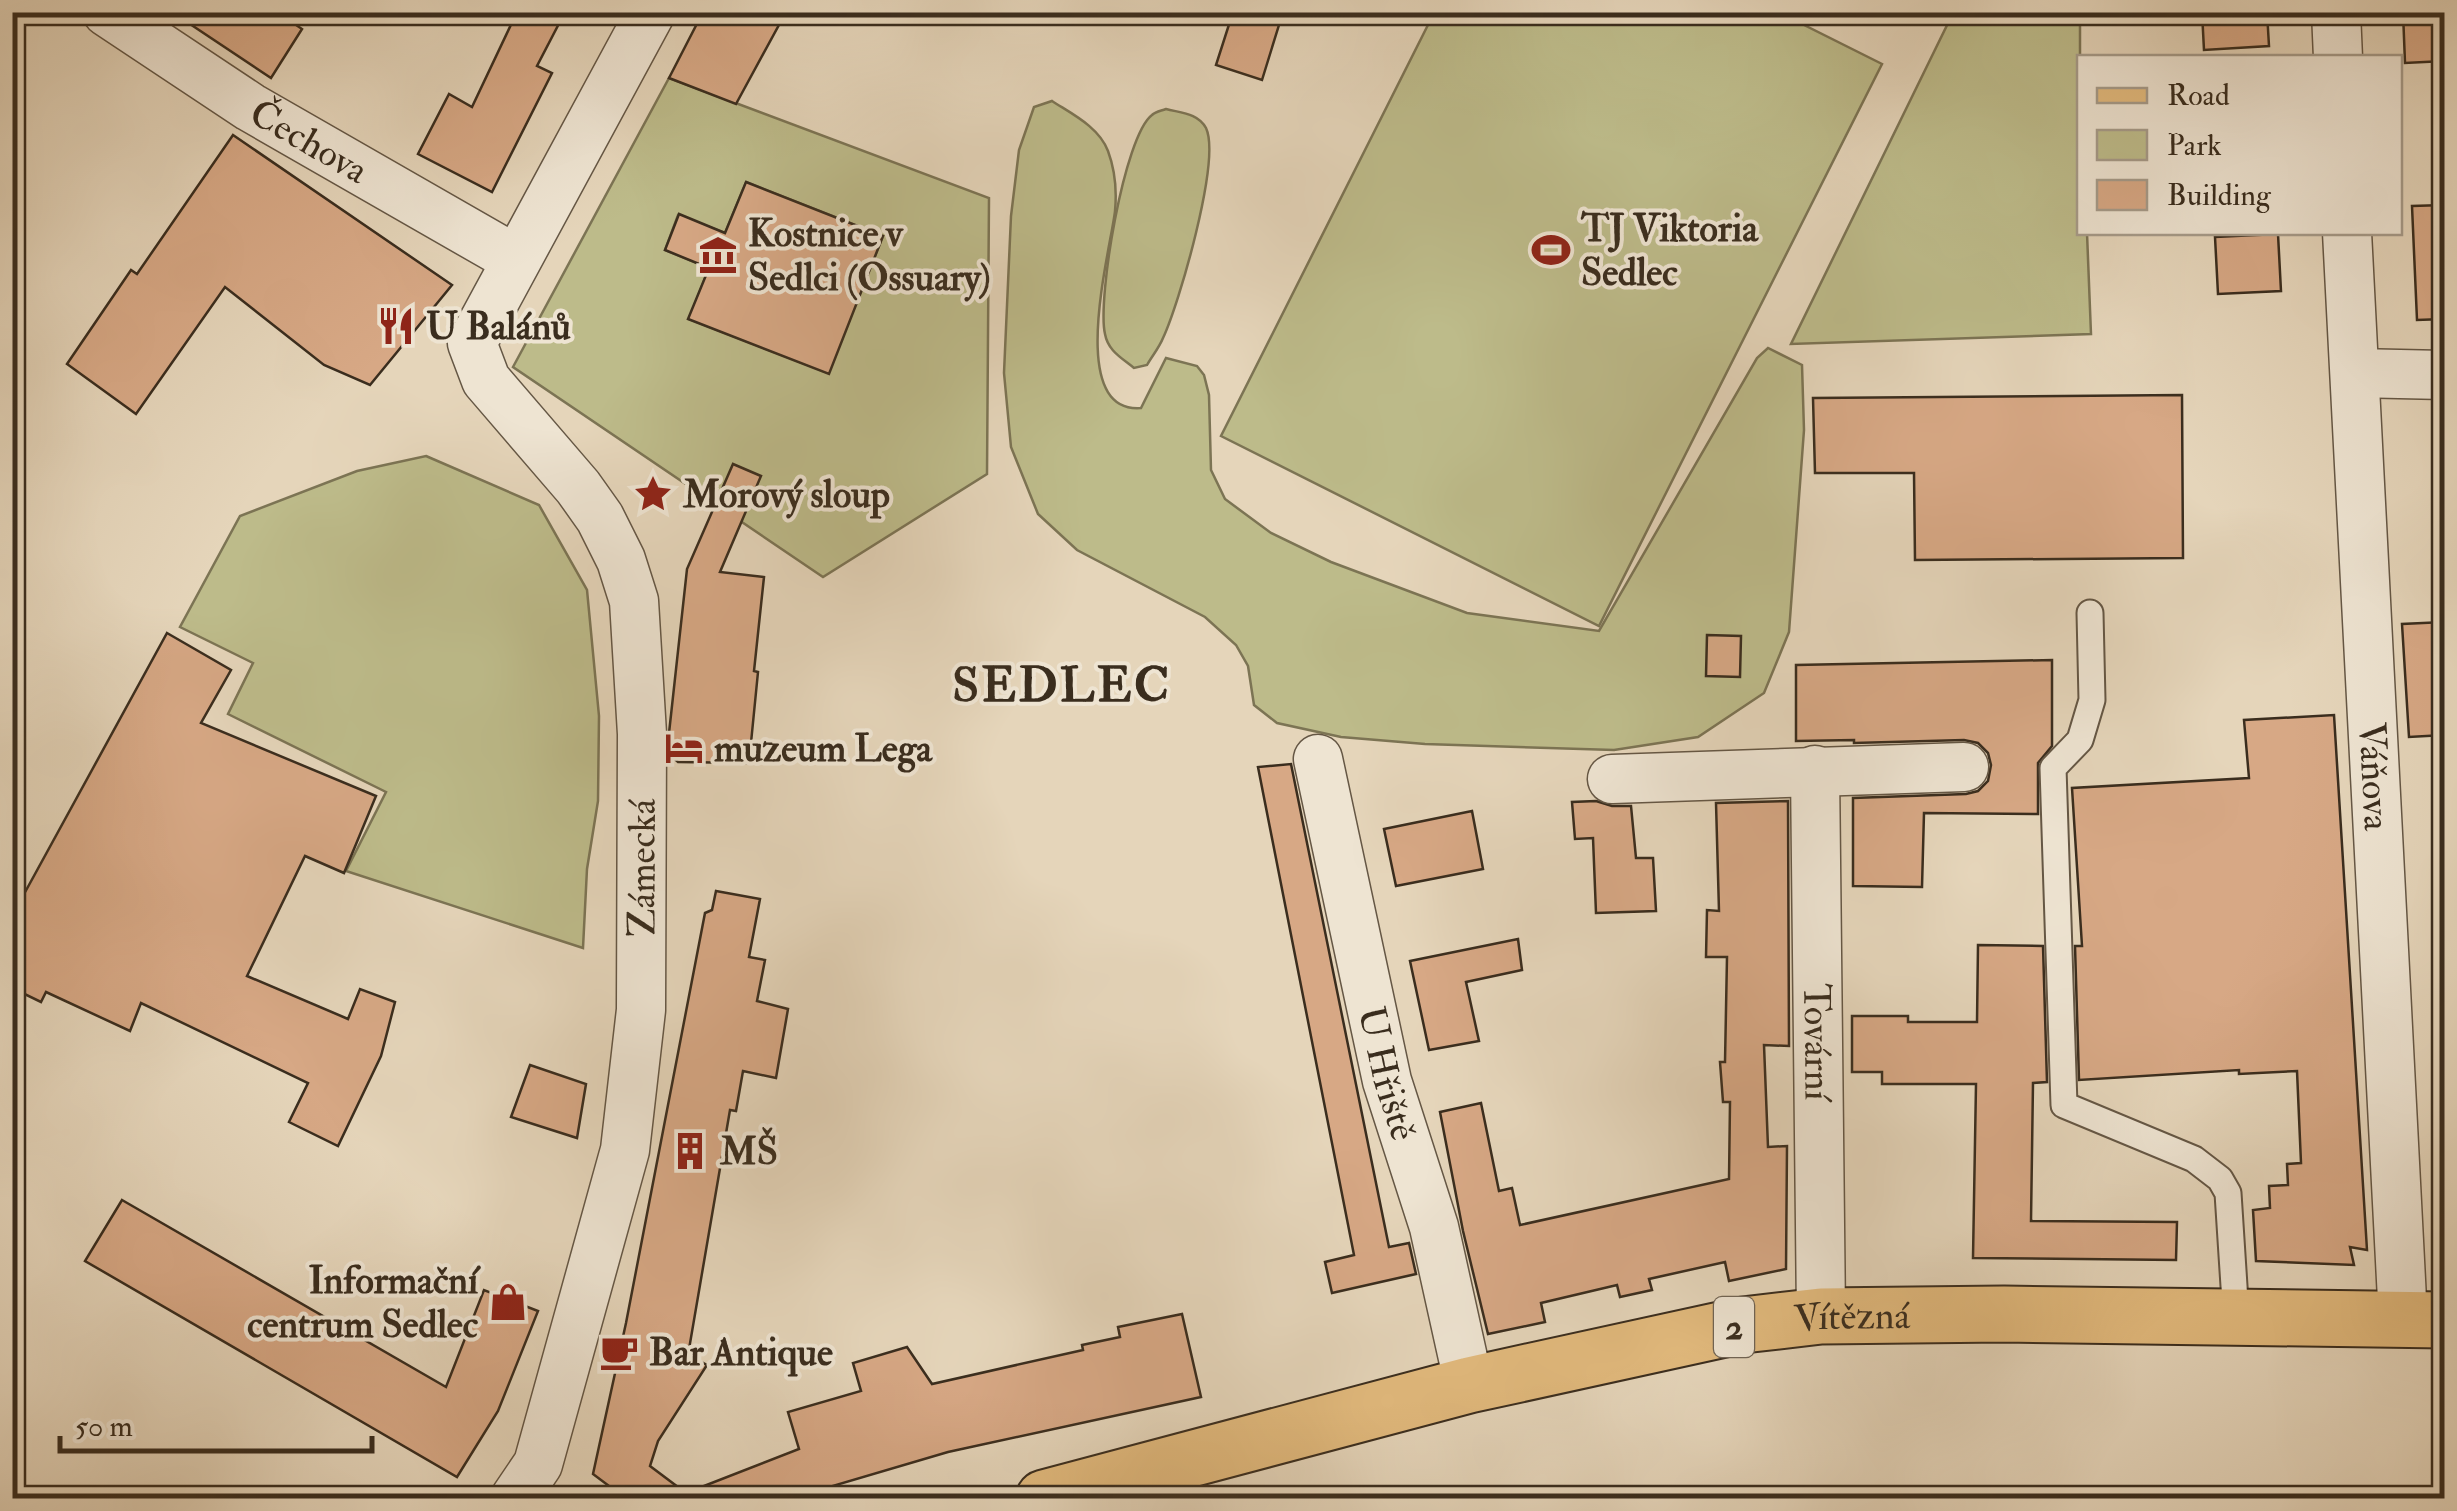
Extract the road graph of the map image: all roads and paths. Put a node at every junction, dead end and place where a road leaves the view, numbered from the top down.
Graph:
1 (108, 12) edge
2 (651, 12) edge
3 (2336, 12) edge
4 (2338, 55) edge
5 (2347, 235) edge
6 (515, 259) junction
7 (2355, 374) junction
8 (2444, 375) edge
9 (2090, 613) dead end
10 (1318, 759) dead end
11 (1964, 767) dead end
12 (1815, 770) junction
13 (1612, 778) dead end
14 (1821, 1316) junction
15 (2236, 1317) junction
16 (2424, 1319) edge
17 (1468, 1385) junction
18 (536, 1487) edge
19 (1044, 1498) edge

1 - 6 street, Čechova
2 - 6 street, Zámecká
3 - 4 street
5 - 7 street, Váňova
6 - 18 street, Zámecká
7 - 8 street
7 - 16 street, Váňova
9 - 15 lane
10 - 17 street, U Hřiště
11 - 12 street
12 - 13 street
12 - 14 street, Tovární
14 - 15 main road, Vítězná / 2
14 - 17 main road, Vítězná / 2
15 - 16 main road, Vítězná / 2
17 - 19 main road, Vítězná / 2

